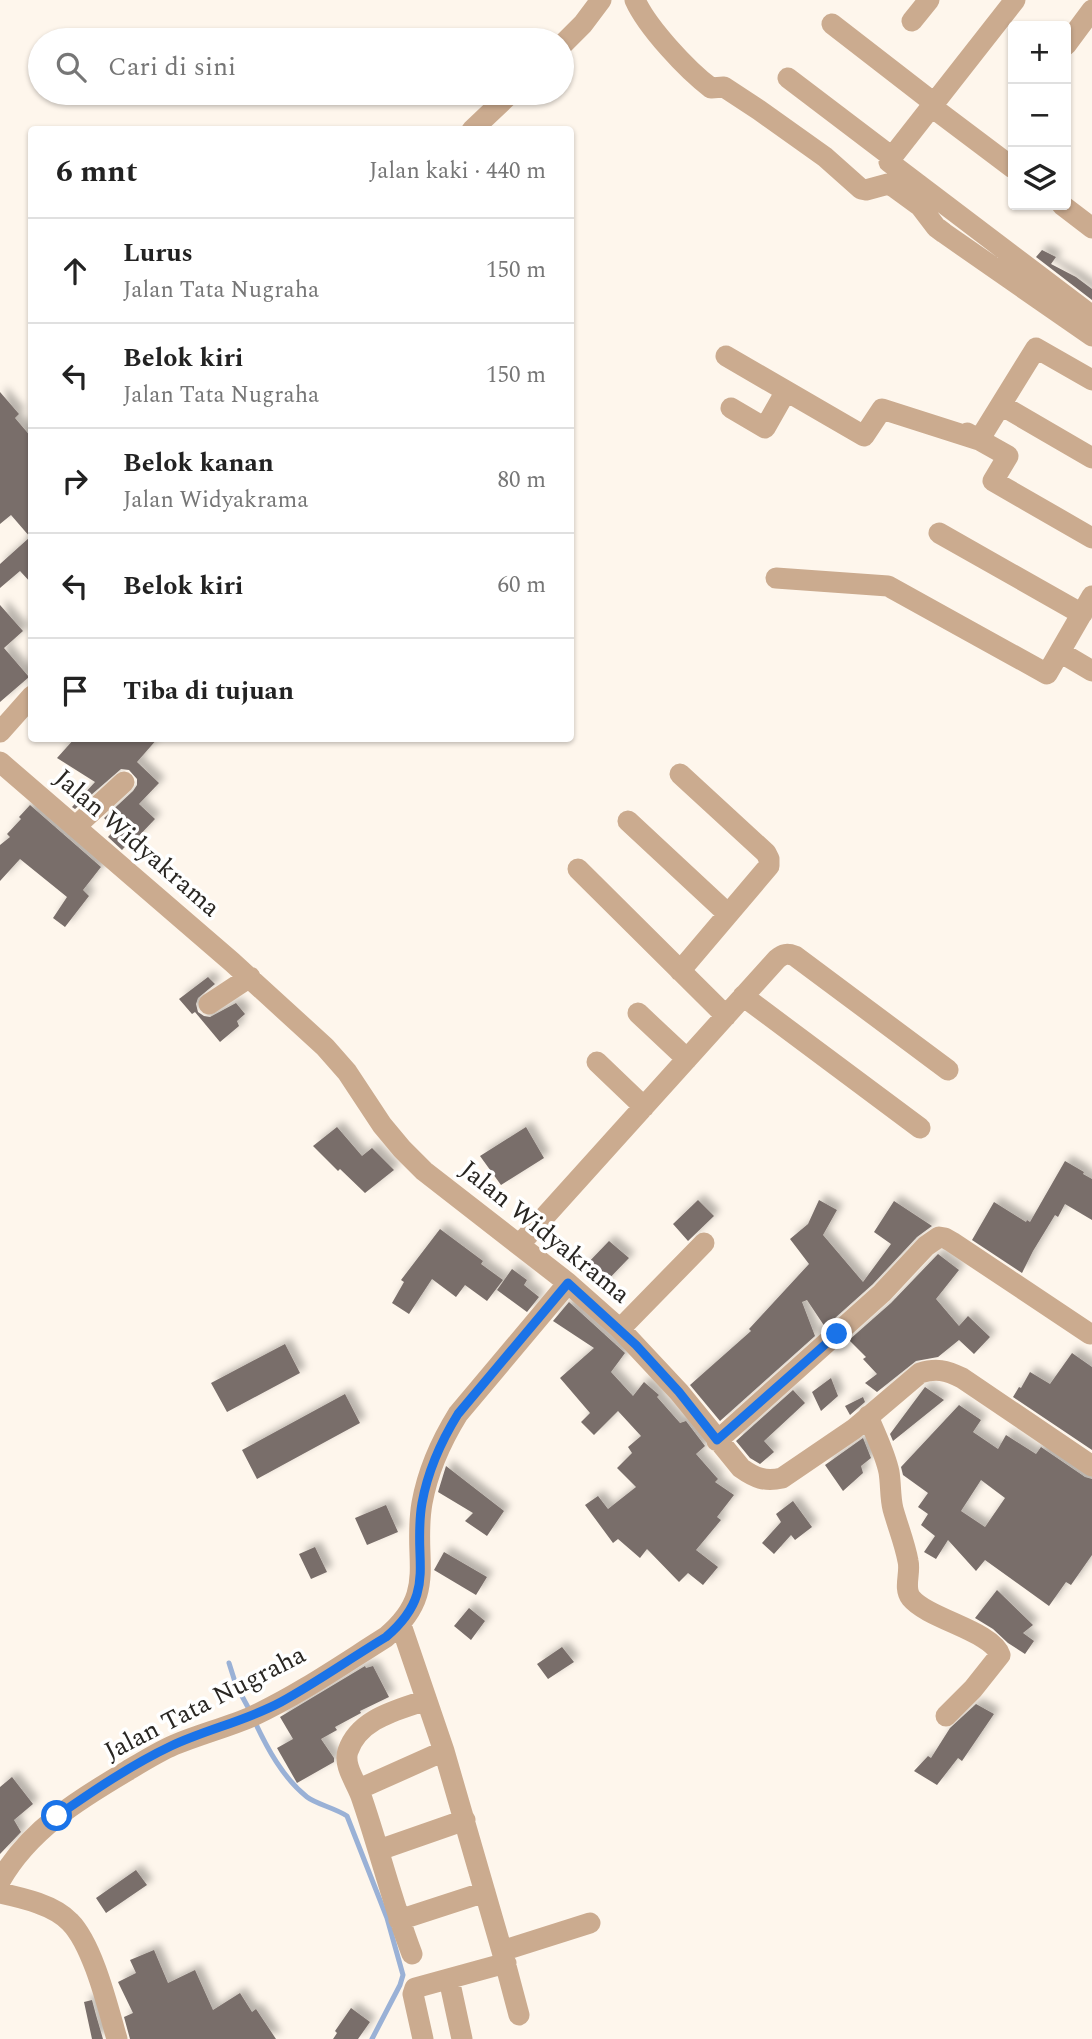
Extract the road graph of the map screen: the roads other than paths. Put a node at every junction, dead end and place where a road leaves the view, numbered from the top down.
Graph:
1 (601, 0) edge
2 (635, 0) edge
3 (929, 0) edge
4 (1015, 0) edge
5 (1092, 10) edge
6 (912, 21) dead end
7 (831, 24) dead end
8 (574, 33) edge
9 (1071, 38) edge
10 (788, 78) dead end
11 (498, 105) edge
12 (933, 105) junction
13 (476, 126) edge
14 (892, 157) junction
15 (1008, 164) edge
16 (1069, 210) edge
17 (1092, 228) edge
18 (1092, 316) edge
19 (1092, 336) edge
20 (726, 356) dead end
21 (1092, 380) edge
22 (786, 391) junction
23 (1001, 405) junction
24 (730, 408) dead end
25 (979, 440) junction
26 (1092, 458) edge
27 (939, 533) dead end
28 (1092, 538) edge
29 (776, 578) dead end
30 (1087, 605) edge
31 (1060, 652) junction
32 (1092, 671) edge
33 (28, 700) edge
34 (0, 732) edge
35 (0, 762) edge
36 (680, 774) dead end
37 (124, 782) dead end
38 (628, 821) dead end
39 (75, 827) junction
40 (578, 869) dead end
41 (728, 914) junction
42 (680, 971) junction
43 (250, 977) junction
44 (743, 996) junction
45 (209, 1004) dead end
46 (638, 1013) dead end
47 (726, 1016) junction
48 (687, 1059) junction
49 (597, 1062) dead end
50 (948, 1070) dead end
51 (644, 1107) junction
52 (920, 1128) dead end
53 (704, 1243) dead end
54 (520, 1244) junction
55 (568, 1283) junction
56 (620, 1329) junction
57 (1090, 1334) dead end
58 (868, 1416) junction
59 (717, 1440) junction
60 (1092, 1466) edge
61 (401, 1625) junction
62 (426, 1700) junction
63 (946, 1716) dead end
64 (444, 1751) junction
65 (359, 1789) junction
66 (465, 1820) junction
67 (379, 1850) junction
68 (0, 1881) edge
69 (485, 1892) junction
70 (0, 1893) edge
71 (399, 1920) junction
72 (590, 1923) dead end
73 (412, 1954) dead end
74 (504, 1957) junction
75 (449, 1979) junction
76 (519, 2015) dead end
77 (117, 2039) edge
78 (424, 2039) edge
79 (462, 2039) edge

1 - 8 street
2 - 19 street
3 - 6 street
4 - 12 street
5 - 9 street
7 - 12 street
10 - 14 street
11 - 13 street
12 - 14 street
12 - 15 street
14 - 18 street
16 - 17 street
20 - 22 street
21 - 23 street
22 - 24 street
22 - 25 street
23 - 25 street
23 - 26 street
25 - 28 street
27 - 30 street
29 - 31 street
30 - 31 street
31 - 32 street
33 - 34 street
35 - 39 street, Jalan Widyakrama
36 - 41 street
37 - 39 street
38 - 41 street
39 - 43 street, Jalan Widyakrama
40 - 42 street
41 - 42 street
42 - 47 street
43 - 45 street
43 - 54 street, Jalan Widyakrama
44 - 47 street
44 - 50 street
44 - 52 street
46 - 48 street
47 - 48 street
48 - 51 street
49 - 51 street
51 - 54 street
53 - 56 street
54 - 55 street, Jalan Widyakrama
55 - 56 street, Jalan Widyakrama
55 - 61 street, Jalan Tata Nugraha
56 - 59 street, Jalan Widyakrama
57 - 59 street
58 - 59 street, Jalan Widyakrama
58 - 60 street, Jalan Widyakrama
58 - 63 street
61 - 62 street
61 - 68 street, Jalan Tata Nugraha
62 - 64 street
62 - 65 street
64 - 65 street
64 - 66 street
65 - 67 street
66 - 67 street
66 - 69 street
67 - 71 street
69 - 71 street
69 - 74 street
70 - 77 street
71 - 73 street
72 - 74 street
74 - 75 street
74 - 76 street
75 - 78 street
75 - 79 street

